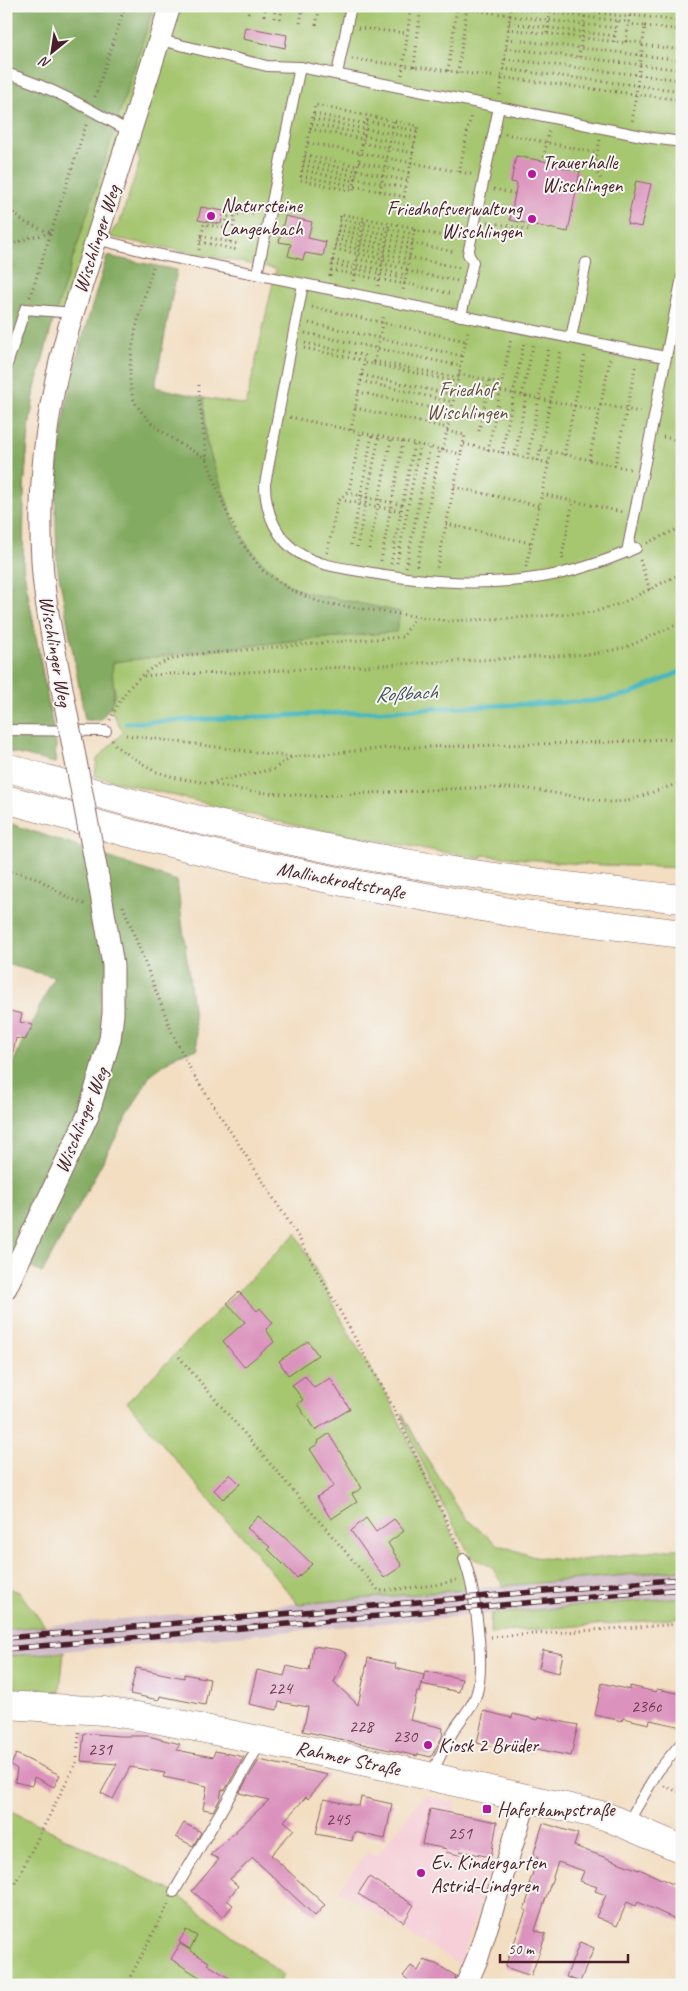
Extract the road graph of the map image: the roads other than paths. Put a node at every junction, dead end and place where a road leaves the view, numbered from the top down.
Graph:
1 (170, 6) edge
2 (351, 6) edge
3 (160, 40) junction
4 (300, 67) junction
5 (6, 73) edge
6 (337, 74) junction
7 (499, 107) junction
8 (130, 132) junction
9 (682, 142) edge
10 (96, 239) junction
11 (586, 263) dead end
12 (257, 274) junction
13 (682, 277) edge
14 (303, 284) junction
15 (73, 313) junction
16 (466, 317) junction
17 (678, 318) edge
18 (567, 337) junction
19 (665, 357) junction
20 (6, 368) edge
21 (6, 730) edge
22 (106, 730) dead end
23 (6, 767) edge
24 (6, 799) edge
25 (682, 899) edge
26 (682, 934) edge
27 (6, 1288) edge
28 (464, 1559) road end
29 (6, 1705) edge
30 (262, 1740) junction
31 (682, 1742) edge
32 (430, 1775) junction
33 (527, 1797) junction
34 (627, 1825) junction
35 (682, 1849) edge
36 (174, 1892) road end
37 (466, 1985) edge

1 - 3 street, Wischlinger Weg
2 - 6 lane
3 - 4 lane
3 - 8 street, Wischlinger Weg
4 - 6 lane
4 - 12 lane
5 - 8 lane
6 - 7 lane
7 - 9 lane
7 - 16 lane
8 - 10 street, Wischlinger Weg
10 - 12 lane
10 - 15 street, Wischlinger Weg
11 - 18 lane
12 - 14 lane
13 - 17 lane
14 - 16 lane
14 - 19 lane
15 - 20 lane
15 - 27 street, Wischlinger Weg, bridge
16 - 18 lane
17 - 19 lane
18 - 19 lane
21 - 22 lane
23 - 25 main road, Mallinckrodtstraße
24 - 26 main road, Mallinckrodtstraße
28 - 32 lane
29 - 30 main road, Rahmer Straße
30 - 32 main road, Rahmer Straße
30 - 36 lane
31 - 34 lane
32 - 33 main road, Rahmer Straße
33 - 34 main road, Rahmer Straße
33 - 37 street
34 - 35 main road, Rahmer Straße

